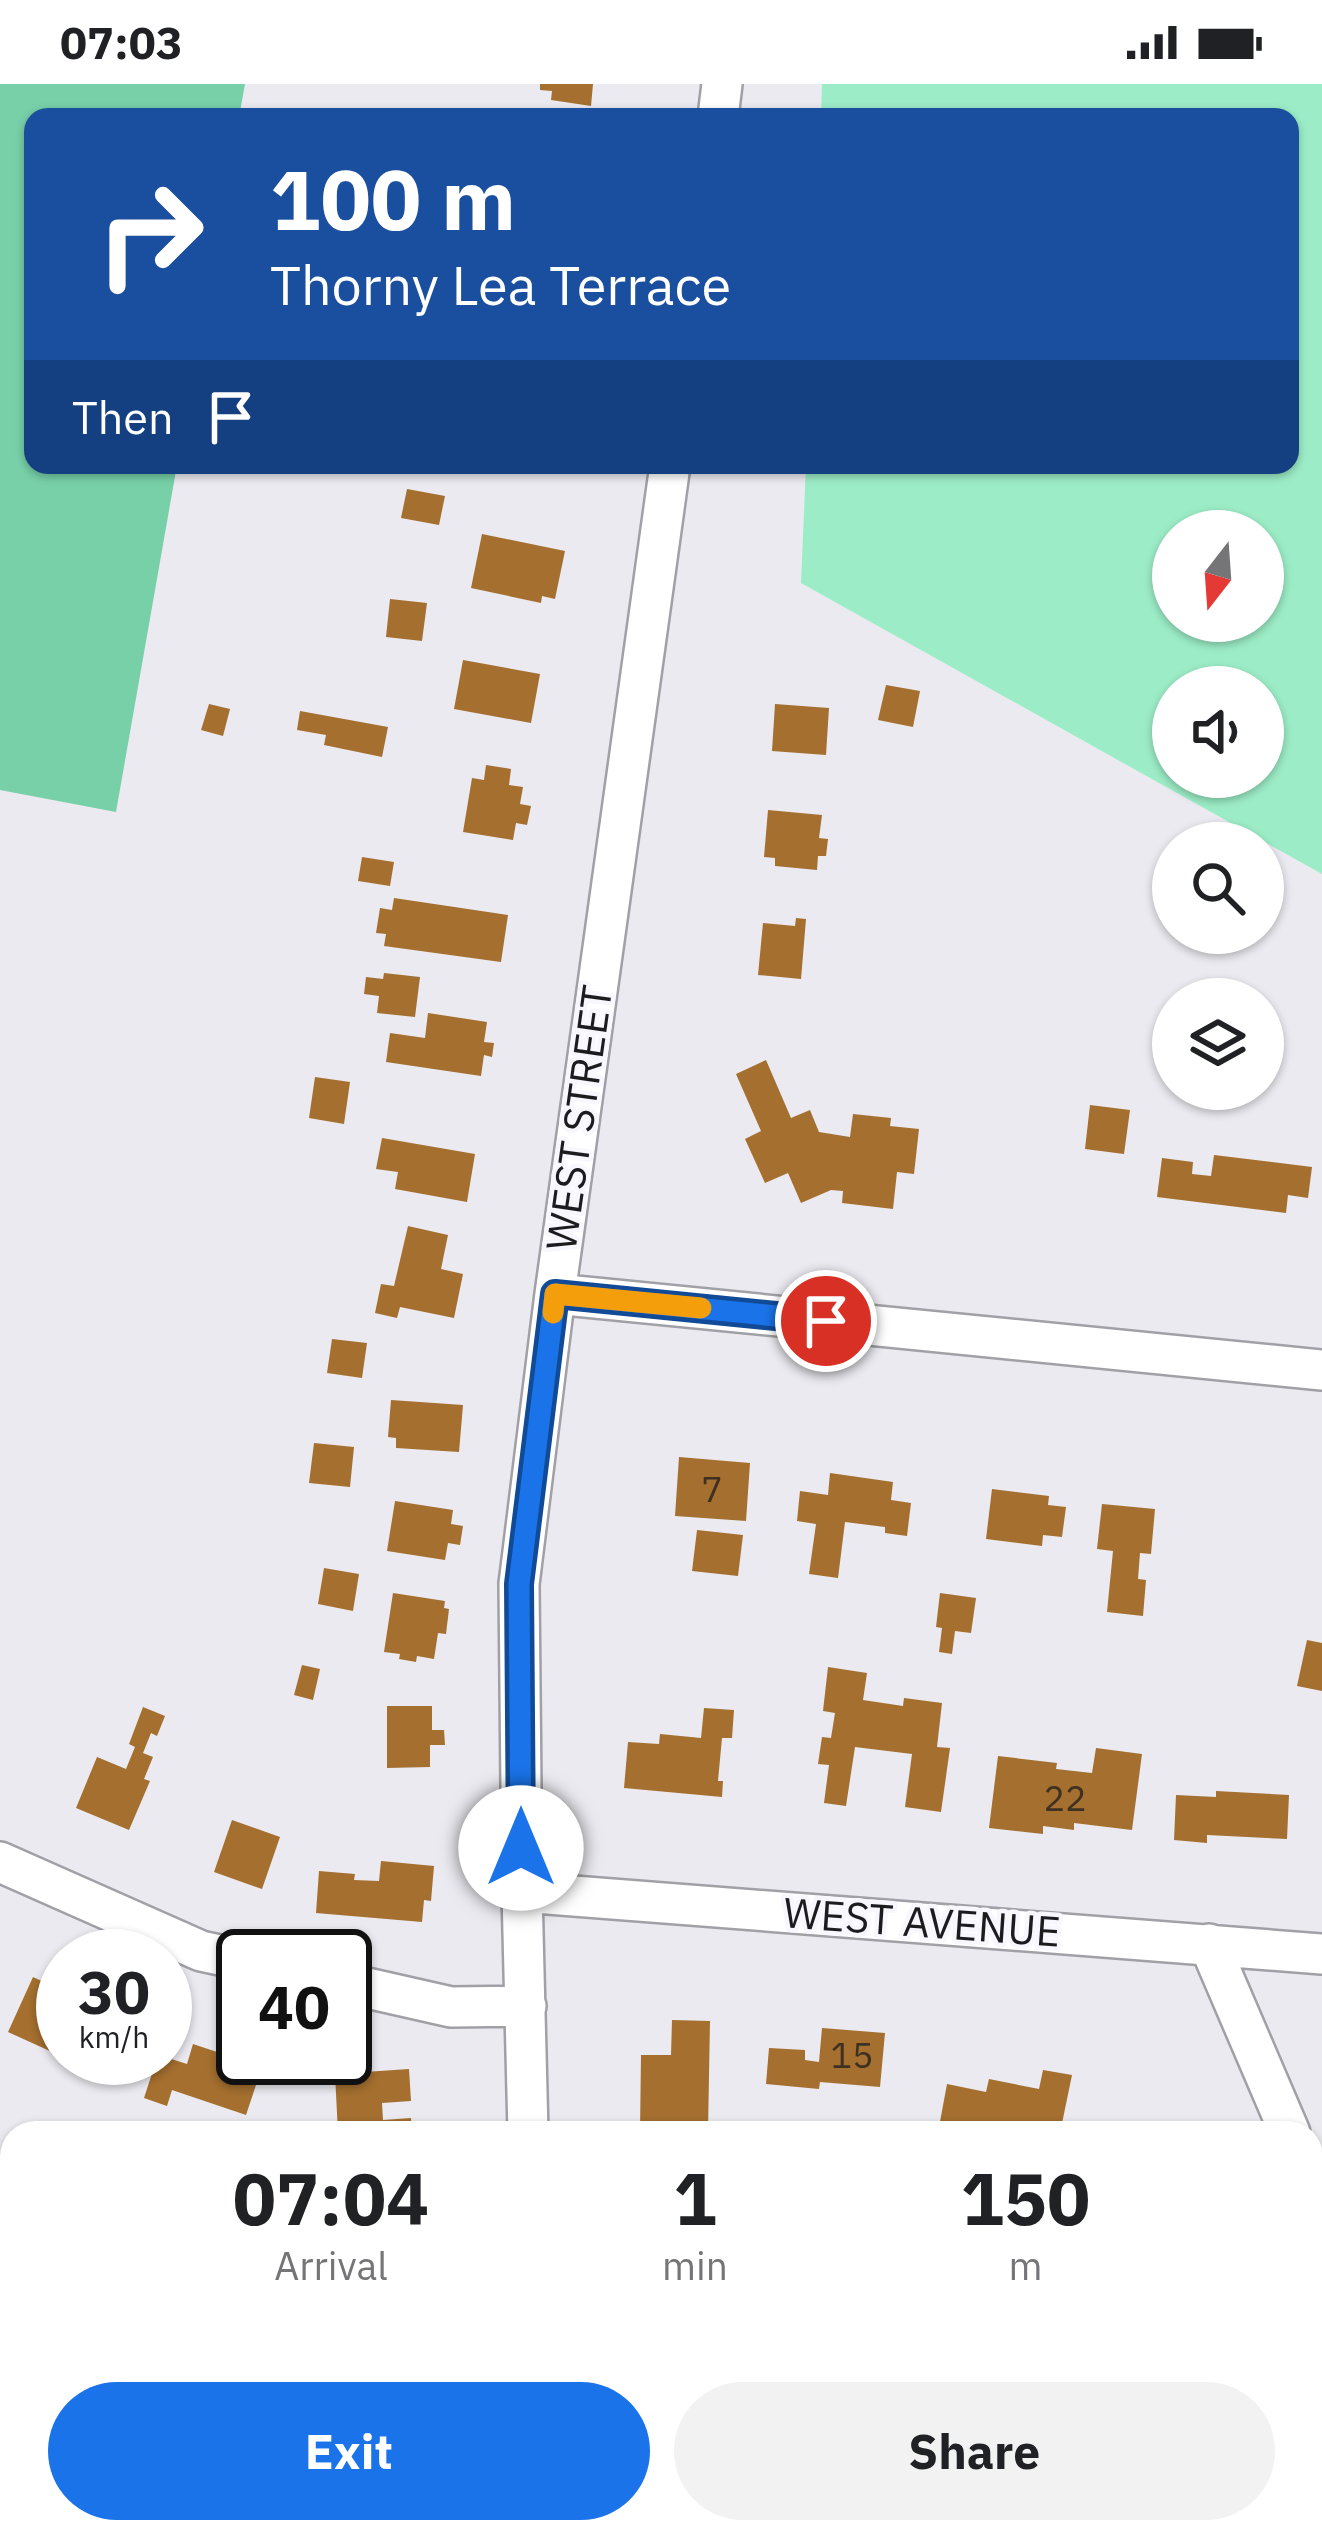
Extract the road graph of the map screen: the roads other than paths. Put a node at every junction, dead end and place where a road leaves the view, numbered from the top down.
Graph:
1 (669, 474) edge
2 (555, 1294) junction
3 (1322, 1370) edge
4 (0, 1862) edge
5 (522, 1892) junction
6 (1208, 1944) junction
7 (216, 1954) edge
8 (1322, 1954) edge
9 (372, 1989) edge
10 (526, 2006) junction
11 (529, 2121) edge
12 (1285, 2121) edge

1 - 2 street, WEST STREET
2 - 3 street
2 - 5 street, WEST STREET
4 - 7 street
5 - 6 street, WEST AVENUE
5 - 10 street, WEST STREET
6 - 8 street, WEST AVENUE
6 - 12 street
9 - 10 street
10 - 11 street, WEST STREET

